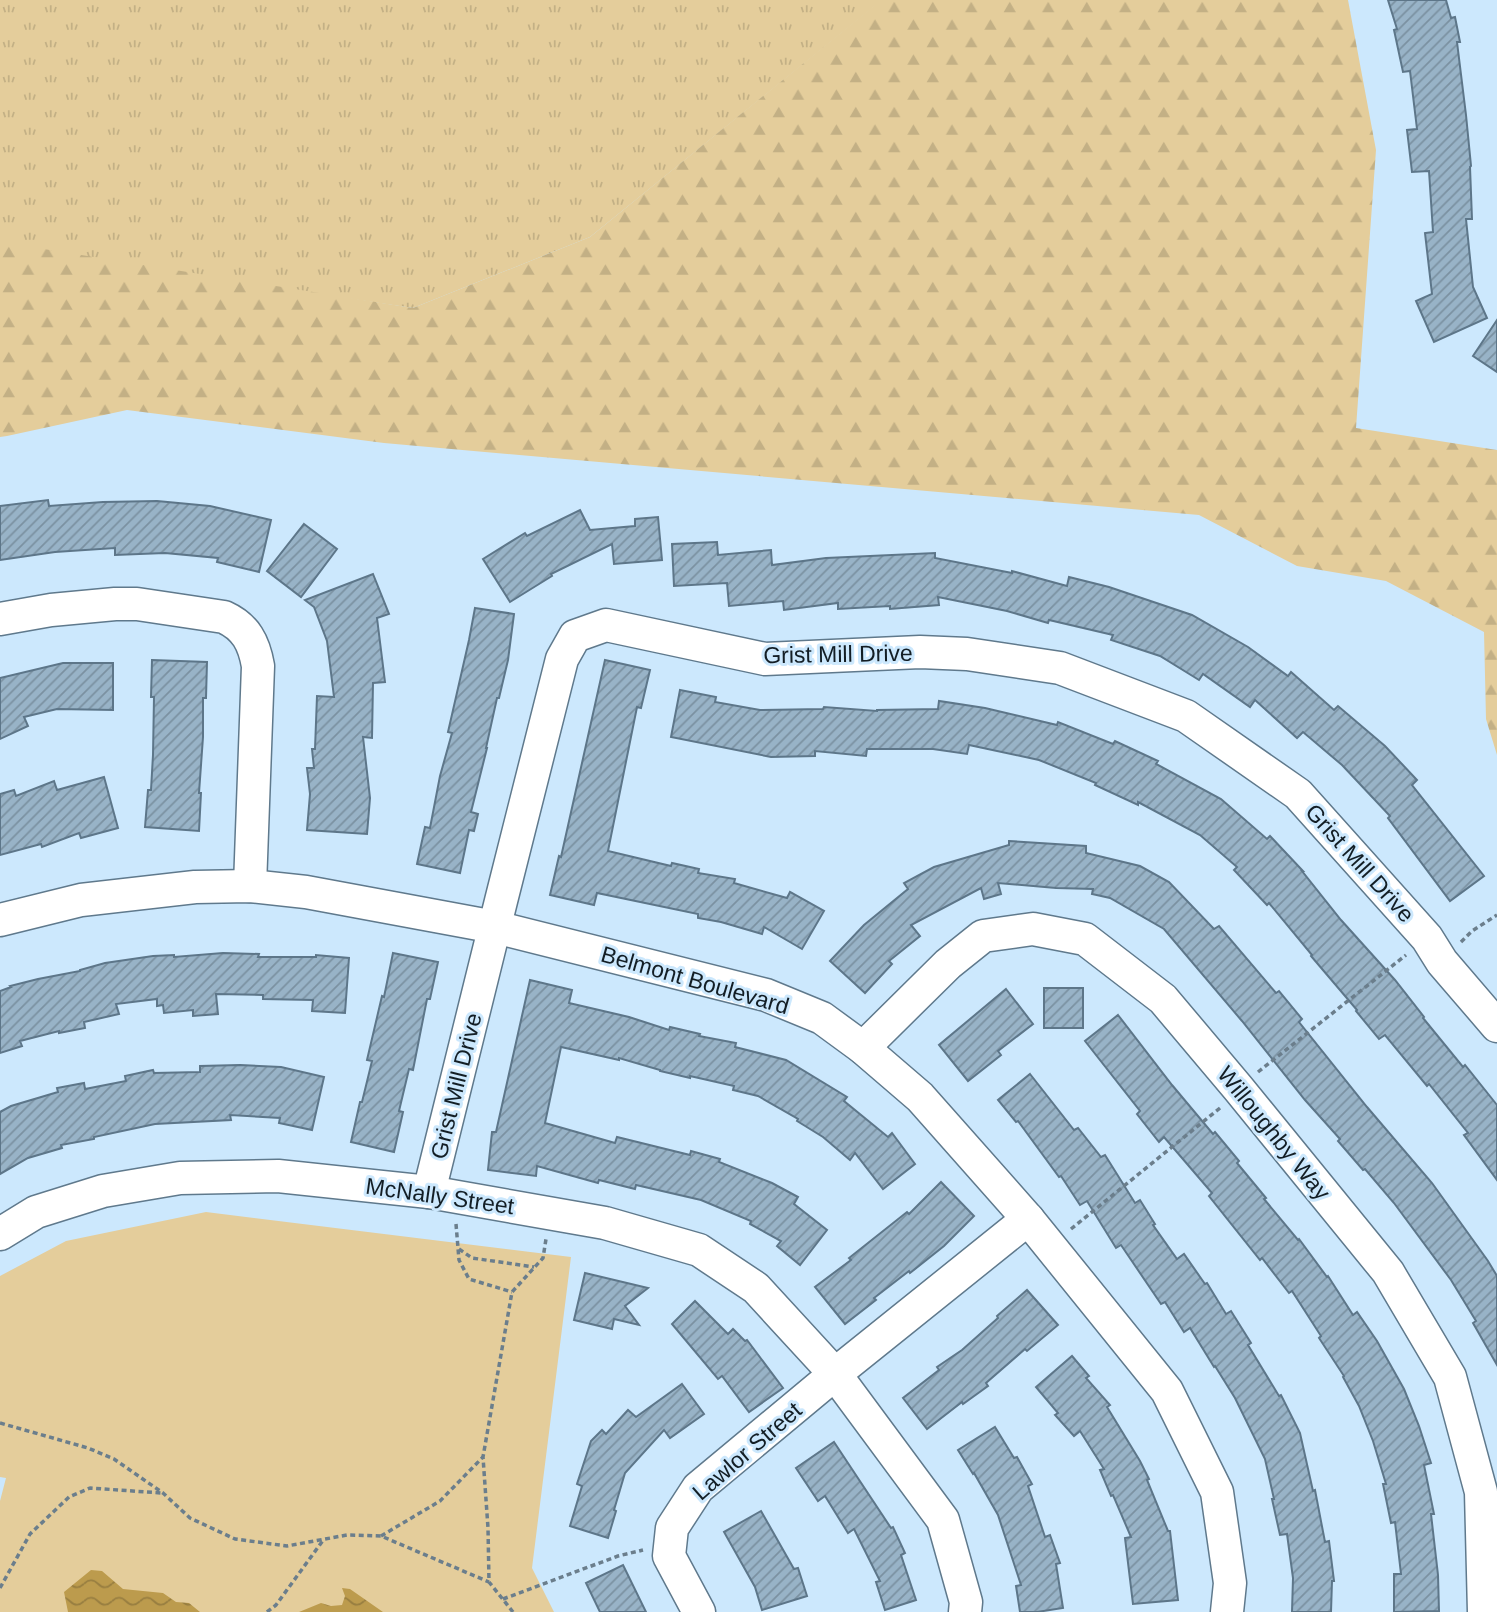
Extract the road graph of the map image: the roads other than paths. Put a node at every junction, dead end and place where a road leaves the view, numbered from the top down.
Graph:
1 (0, 619) edge
2 (250, 886) junction
3 (0, 920) edge
4 (495, 926) junction
5 (1497, 1026) edge
6 (863, 1048) junction
7 (441, 1194) junction
8 (1028, 1219) junction
9 (0, 1234) edge
10 (835, 1374) junction
11 (699, 1612) edge
12 (964, 1612) edge
13 (1227, 1612) edge
14 (1484, 1612) edge

1 - 2 street
2 - 3 street, Belmont Boulevard
2 - 4 street, Belmont Boulevard
4 - 5 street, Grist Mill Drive
4 - 6 street, Belmont Boulevard
4 - 7 street, Grist Mill Drive
6 - 8 street, Belmont Boulevard
6 - 14 street, Willoughby Way
7 - 9 street, McNally Street
7 - 10 street, McNally Street
8 - 10 street, Lawlor Street
8 - 13 street, Belmont Boulevard
10 - 11 street, Lawlor Street
10 - 12 street

